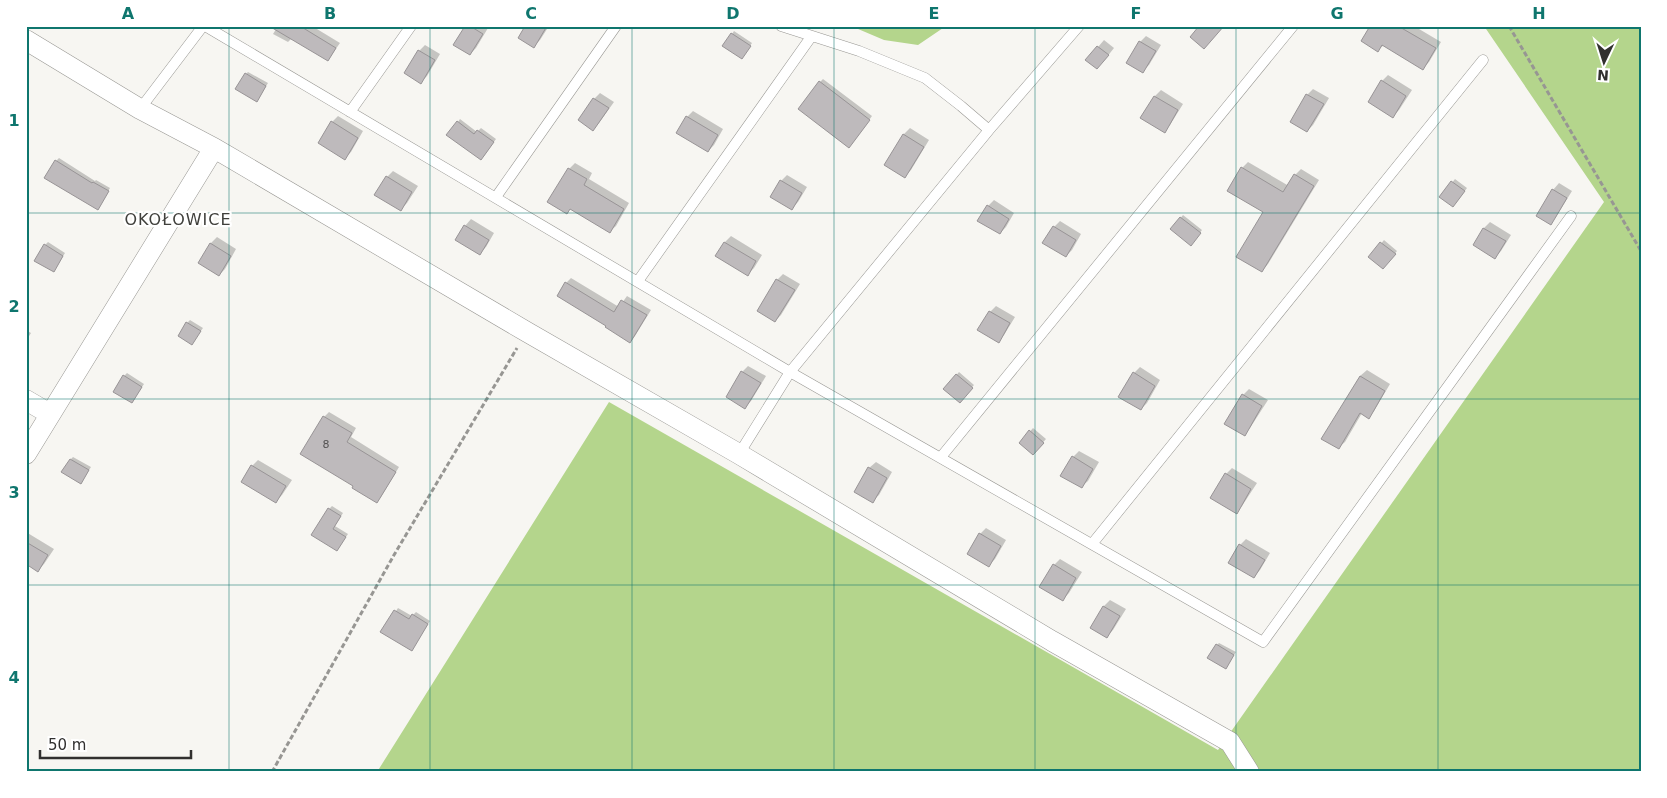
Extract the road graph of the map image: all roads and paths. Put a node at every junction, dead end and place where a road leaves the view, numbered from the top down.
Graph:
1 (204, 26) edge
2 (411, 26) edge
3 (616, 26) edge
4 (781, 26) edge
5 (1079, 26) edge
6 (1293, 26) edge
7 (1509, 26) edge
8 (812, 37) junction
9 (26, 40) edge
10 (1482, 60) dead end
11 (140, 109) junction
12 (350, 112) junction
13 (989, 130) junction
14 (214, 148) junction
15 (496, 197) junction
16 (1571, 216) dead end
17 (1641, 252) edge
18 (638, 281) junction
19 (527, 332) junction
20 (790, 372) junction
21 (26, 400) edge
22 (50, 414) junction
23 (26, 454) edge
24 (739, 454) junction
25 (941, 457) junction
26 (1092, 544) junction
27 (272, 772) edge
28 (1249, 772) edge

1 - 11 lane
1 - 12 lane
2 - 12 lane
3 - 15 lane
4 - 8 lane
5 - 13 lane
6 - 25 lane
7 - 17 path
8 - 13 lane
8 - 18 lane
9 - 11 street
10 - 26 lane
11 - 14 street
12 - 15 lane
13 - 20 lane
14 - 19 street
14 - 22 street
15 - 18 lane
16 - 26 lane
18 - 20 lane
19 - 24 street
19 - 27 path
20 - 24 lane
20 - 25 lane
21 - 22 street
22 - 23 street
24 - 28 street
25 - 26 lane

